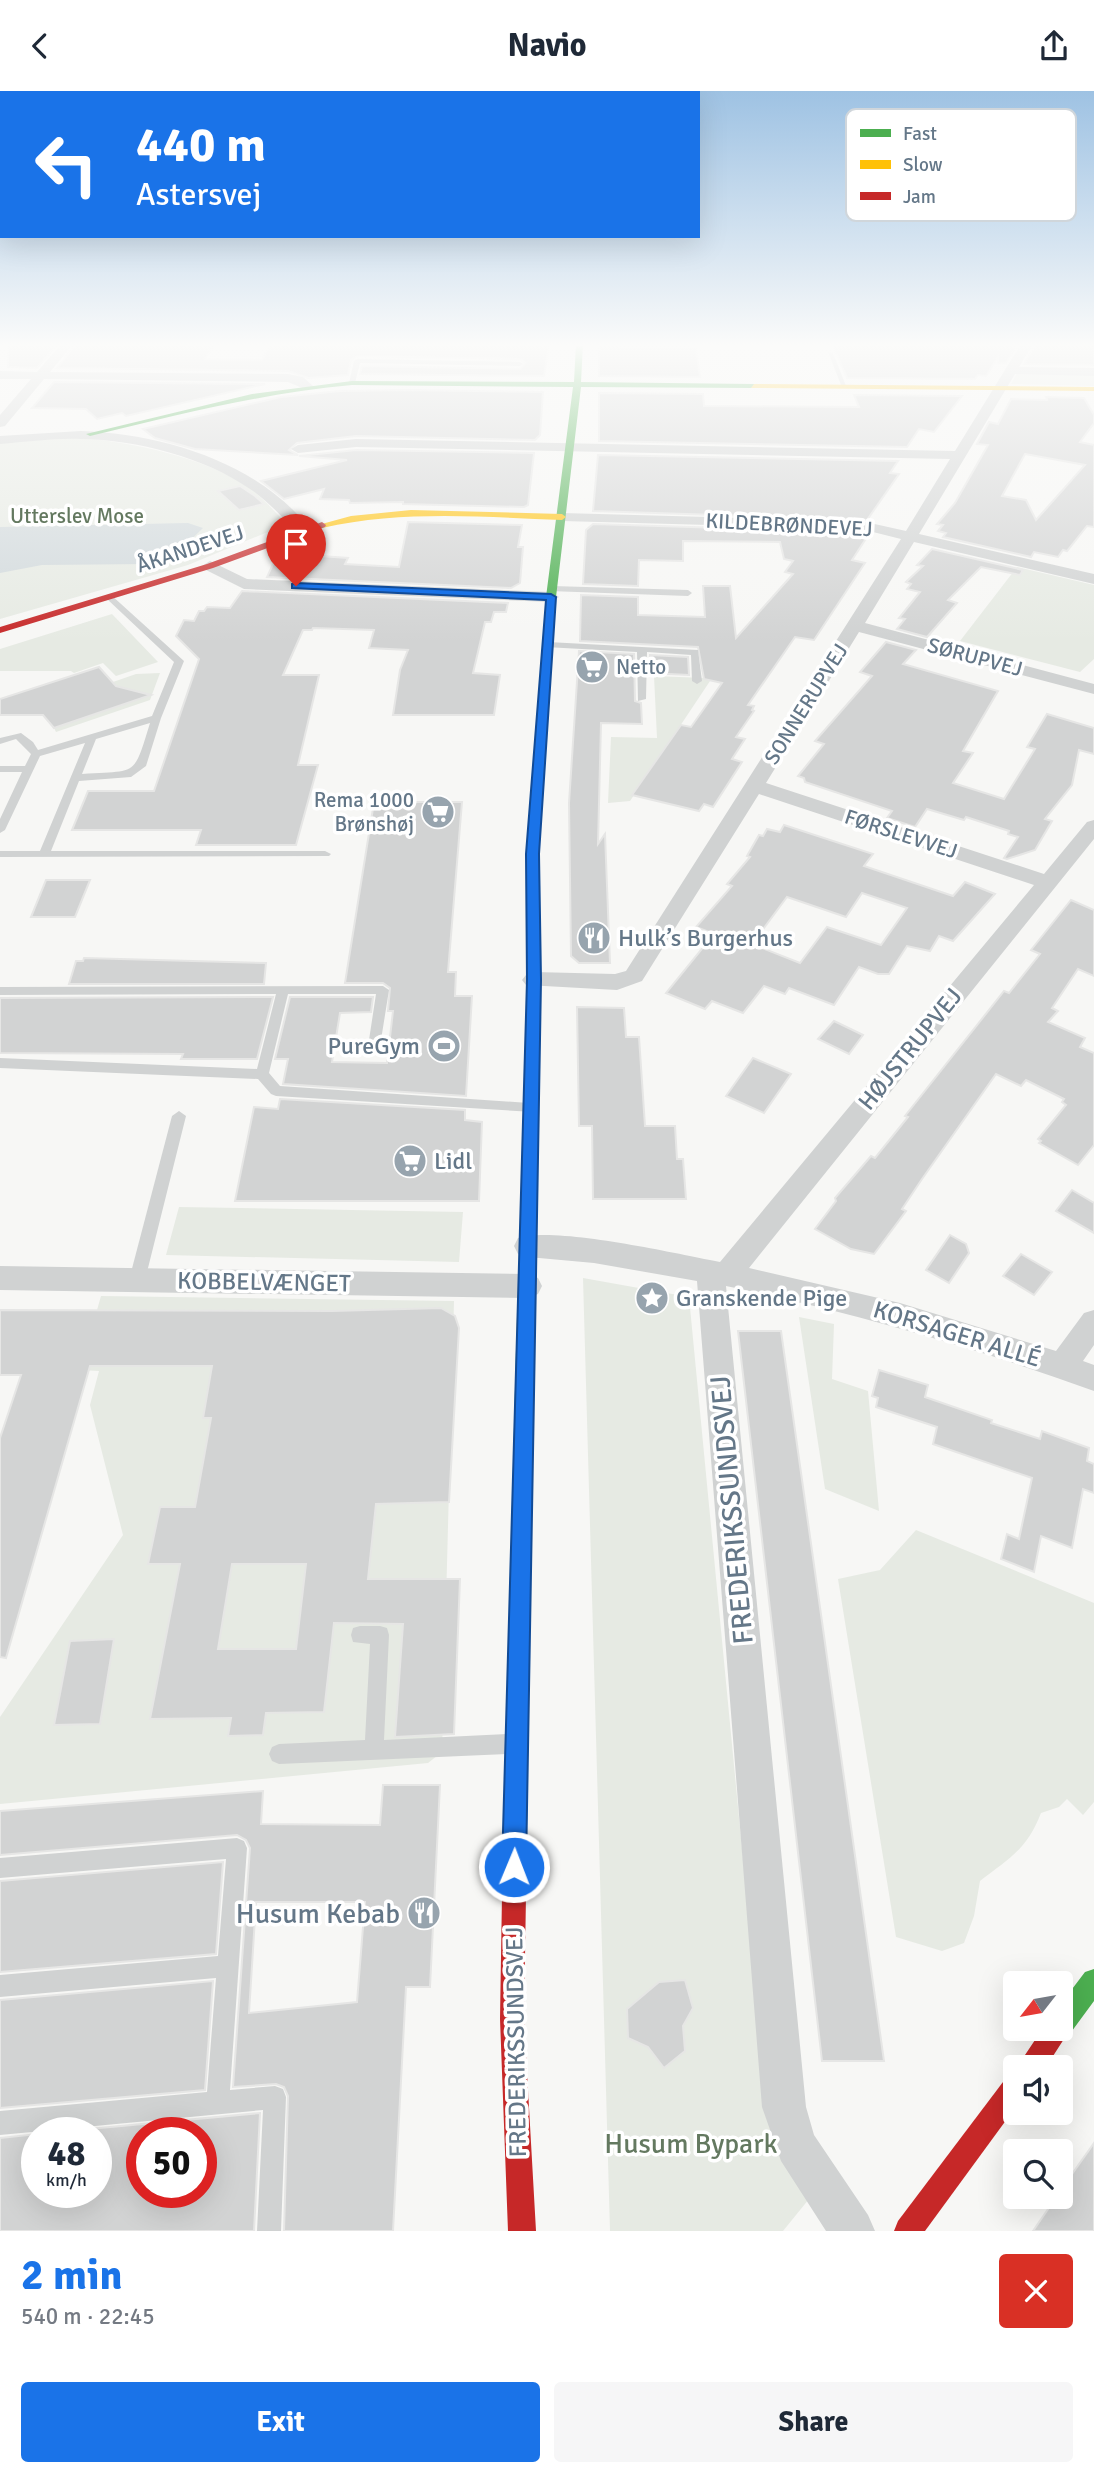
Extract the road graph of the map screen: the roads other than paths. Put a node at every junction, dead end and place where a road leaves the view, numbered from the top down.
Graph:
1 (144, 444) edge
2 (348, 444) edge
3 (418, 444) edge
4 (966, 444) edge
5 (570, 446) junction
6 (299, 449) dead end
7 (959, 455) junction
8 (562, 517) junction
9 (303, 530) junction
10 (909, 535) junction
11 (1094, 559) edge
12 (210, 566) junction
13 (1088, 578) edge
14 (551, 593) junction
15 (688, 593) dead end
16 (110, 597) junction
17 (855, 626) junction
18 (0, 630) edge
19 (548, 645) junction
20 (642, 650) junction
21 (697, 681) dead end
22 (1094, 689) edge
23 (641, 699) dead end
24 (156, 718) junction
25 (92, 737) junction
26 (0, 741) edge
27 (36, 754) junction
28 (0, 769) edge
29 (29, 769) junction
30 (76, 778) junction
31 (755, 786) junction
32 (1094, 826) edge
33 (0, 830) edge
34 (325, 853) dead end
35 (0, 854) edge
36 (44, 854) junction
37 (1046, 882) junction
38 (534, 980) junction
39 (283, 990) junction
40 (0, 991) edge
41 (376, 1040) dead end
42 (0, 1063) edge
43 (262, 1074) junction
44 (531, 1108) junction
45 (179, 1116) dead end
46 (528, 1246) junction
47 (719, 1273) junction
48 (0, 1278) edge
49 (137, 1280) junction
50 (528, 1286) junction
51 (1094, 1322) edge
52 (1062, 1366) junction
53 (1094, 1378) edge
54 (360, 1635) dead end
55 (516, 1744) junction
56 (374, 1750) junction
57 (279, 1754) dead end
58 (0, 1868) edge
59 (228, 1966) junction
60 (1094, 1981) edge
61 (0, 1986) edge
62 (1073, 2009) edge
63 (218, 2102) junction
64 (1003, 2103) edge
65 (0, 2123) edge
66 (269, 2231) edge
67 (522, 2231) edge
68 (852, 2231) edge
69 (908, 2231) edge

1 - 9 street
2 - 6 street
3 - 5 street
4 - 7 street, SONNERUPVEJ
5 - 7 street
5 - 8 street, FREDERIKSSUNDSVEJ
7 - 10 street, SONNERUPVEJ
8 - 9 street, ÅKANDEVEJ
8 - 10 street, KILDEBRØNDEVEJ
8 - 14 street, FREDERIKSSUNDSVEJ
9 - 12 street, ÅKANDEVEJ
10 - 13 street, KILDEBRØNDEVEJ
10 - 17 street, SONNERUPVEJ
11 - 13 street
12 - 14 street
12 - 16 street, ÅKANDEVEJ
14 - 15 lane
14 - 19 street, FREDERIKSSUNDSVEJ
16 - 18 street, ÅKANDEVEJ
16 - 24 lane
17 - 22 street, SØRUPVEJ
17 - 31 street, SONNERUPVEJ
19 - 20 lane
19 - 38 street, FREDERIKSSUNDSVEJ
20 - 21 lane
20 - 23 lane
24 - 25 lane
24 - 30 lane
25 - 27 lane
25 - 30 lane
26 - 27 lane
27 - 29 lane
28 - 29 lane
29 - 33 lane
30 - 36 lane
31 - 37 street, FØRSLEVVEJ
31 - 38 street, SONNERUPVEJ
32 - 37 street, HØJSTRUPVEJ
34 - 36 lane
35 - 36 lane
37 - 47 street, HØJSTRUPVEJ
38 - 44 street, FREDERIKSSUNDSVEJ
39 - 40 lane
39 - 41 lane
39 - 43 lane
42 - 43 lane
43 - 44 lane
44 - 46 street, FREDERIKSSUNDSVEJ
45 - 49 lane
46 - 47 street, KORSAGER ALLÉ
46 - 50 street, FREDERIKSSUNDSVEJ
47 - 52 street, KORSAGER ALLÉ
47 - 68 street, FREDERIKSSUNDSVEJ
48 - 49 street, KOBBELVÆNGET
49 - 50 street, KOBBELVÆNGET
50 - 55 street, FREDERIKSSUNDSVEJ
51 - 52 street
52 - 53 street, KORSAGER ALLÉ
54 - 56 lane
55 - 56 lane
55 - 67 street, FREDERIKSSUNDSVEJ
56 - 57 lane
58 - 59 lane
59 - 61 lane
59 - 63 lane
60 - 62 street
63 - 65 lane
63 - 66 lane
64 - 69 street

